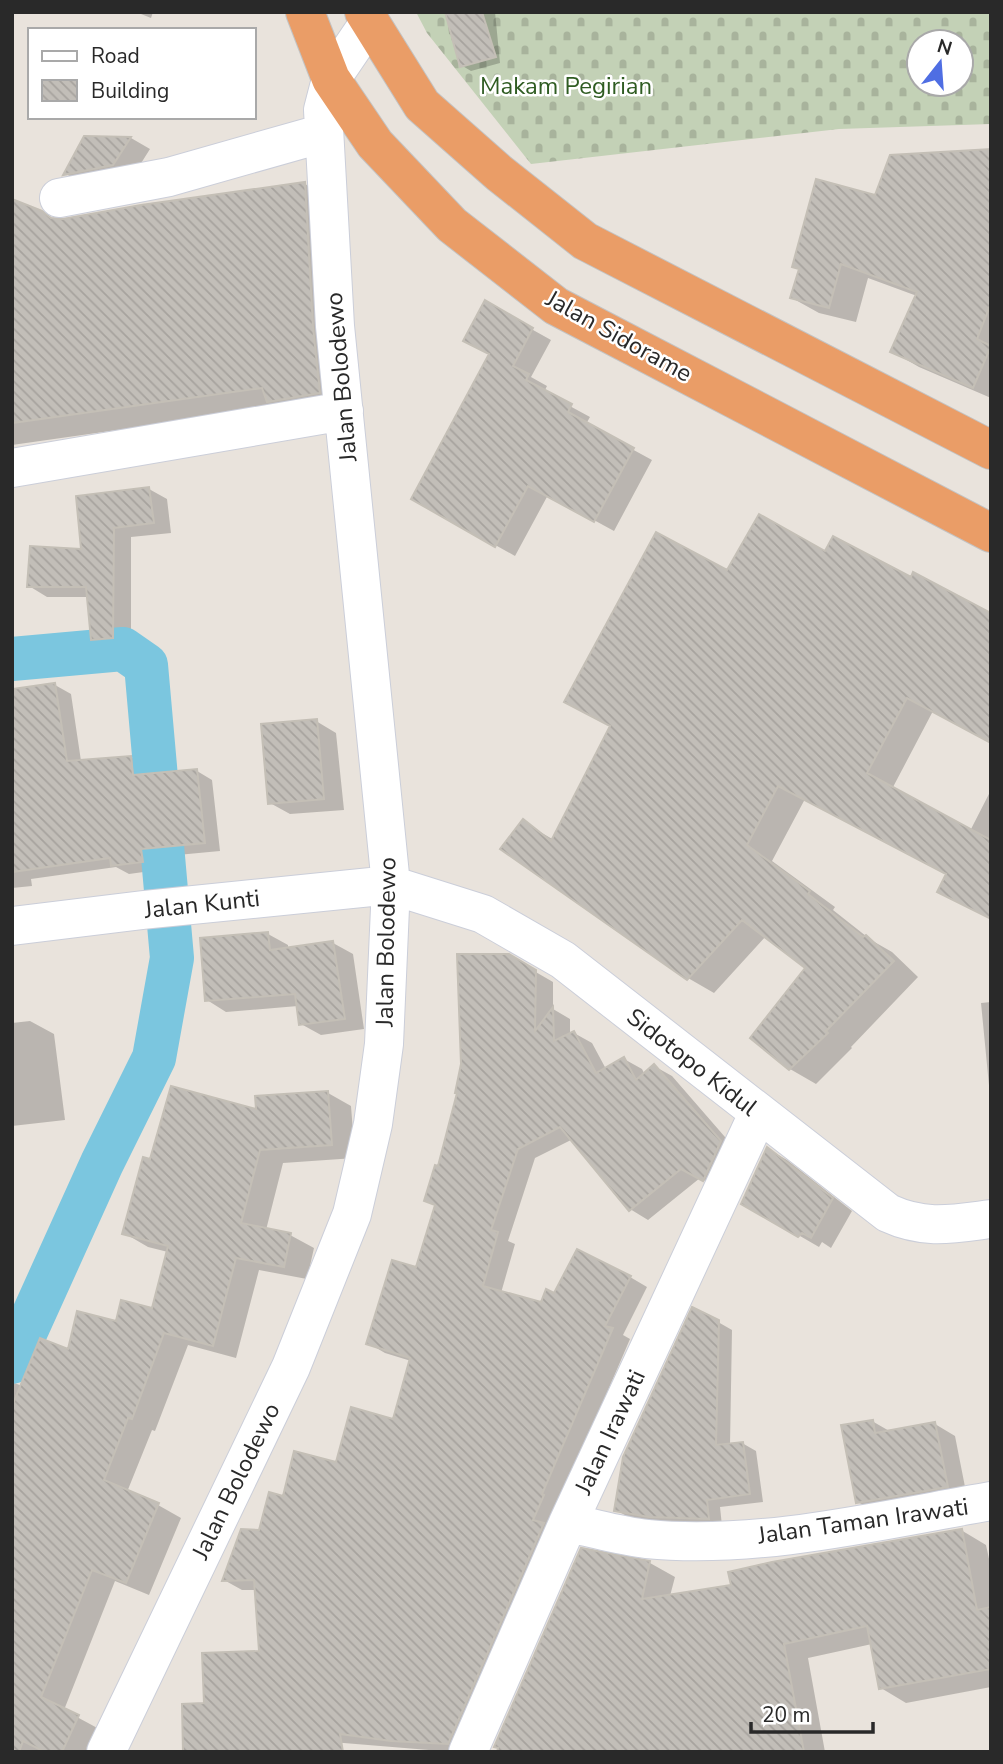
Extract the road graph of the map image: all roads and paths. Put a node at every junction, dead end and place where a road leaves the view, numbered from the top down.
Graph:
1 (305, 12) edge
2 (366, 18) edge
3 (331, 79) junction
4 (324, 132) junction
5 (59, 198) dead end
6 (344, 411) junction
7 (991, 450) edge
8 (12, 468) edge
9 (991, 533) edge
10 (391, 885) junction
11 (12, 926) edge
12 (758, 1114) junction
13 (991, 1219) edge
14 (991, 1501) edge
15 (568, 1522) junction
16 (106, 1752) edge
17 (468, 1752) edge

1 - 3 highway, Jalan Sidorame
2 - 3 street
2 - 7 highway
3 - 4 street, Jalan Bolodewo
3 - 9 highway, Jalan Sidorame
4 - 5 street
4 - 6 street, Jalan Bolodewo
6 - 8 street
6 - 10 street, Jalan Bolodewo
10 - 11 street, Jalan Kunti
10 - 12 street, Sidotopo Kidul
10 - 16 street, Jalan Bolodewo
12 - 13 street, Sidotopo Kidul
12 - 15 street, Jalan Irawati
14 - 15 street, Jalan Taman Irawati
15 - 17 street, Jalan Irawati

